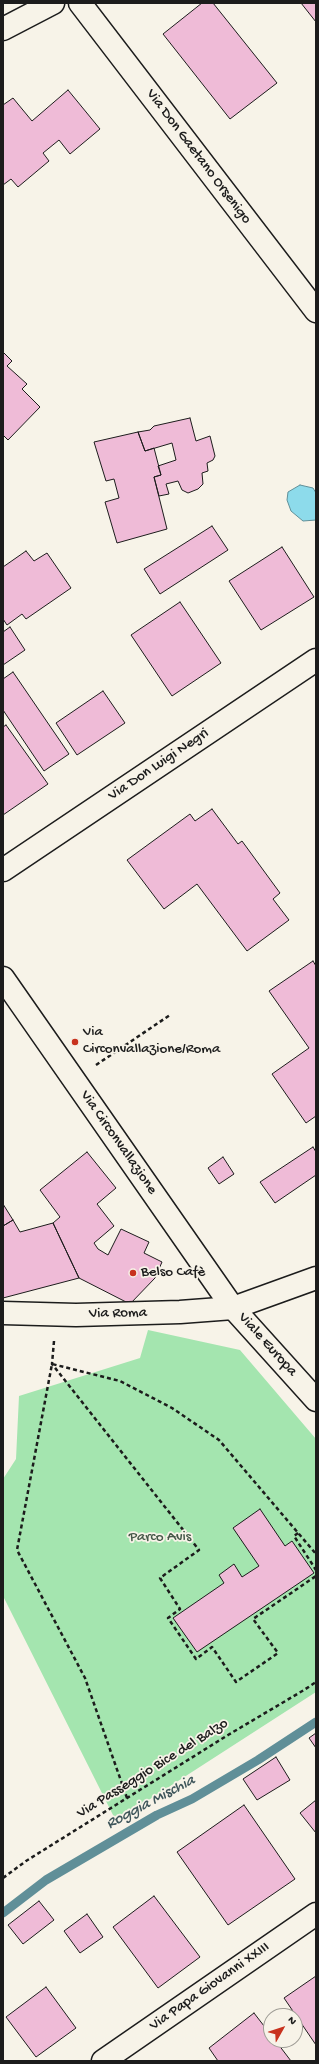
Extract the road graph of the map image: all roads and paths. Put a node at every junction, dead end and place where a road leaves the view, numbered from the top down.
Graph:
1 (53, 3) edge
2 (80, 3) edge
3 (3, 29) edge
4 (316, 311) edge
5 (316, 660) edge
6 (3, 870) edge
7 (3, 978) edge
8 (170, 1015) dead end
9 (94, 1066) dead end
10 (316, 1278) edge
11 (233, 1308) junction
12 (3, 1313) edge
13 (57, 1314) junction
14 (52, 1364) junction
15 (316, 1400) edge
16 (298, 1533) junction
17 (316, 1554) edge
18 (316, 1570) edge
19 (316, 1576) edge
20 (316, 1682) edge
21 (128, 1798) junction
22 (3, 1878) edge
23 (316, 1914) edge
24 (103, 2061) edge

1 - 3 street
2 - 4 street, Via Don Gaetano Orsenigo
5 - 6 street, Via Don Luigi Negri
7 - 11 street, Via Circonvallazione
8 - 9 path
10 - 11 street, Via Roma
11 - 13 street, Via Roma
11 - 15 street, Viale Europa
12 - 13 street, Via Roma
13 - 14 path
14 - 16 path
14 - 19 path
14 - 21 path
16 - 17 path
16 - 18 path
20 - 21 path, Via Passeggio Bice del Balzo
21 - 22 path, Via Passeggio Bice del Balzo
23 - 24 street, Via Papa Giovanni XXIII

